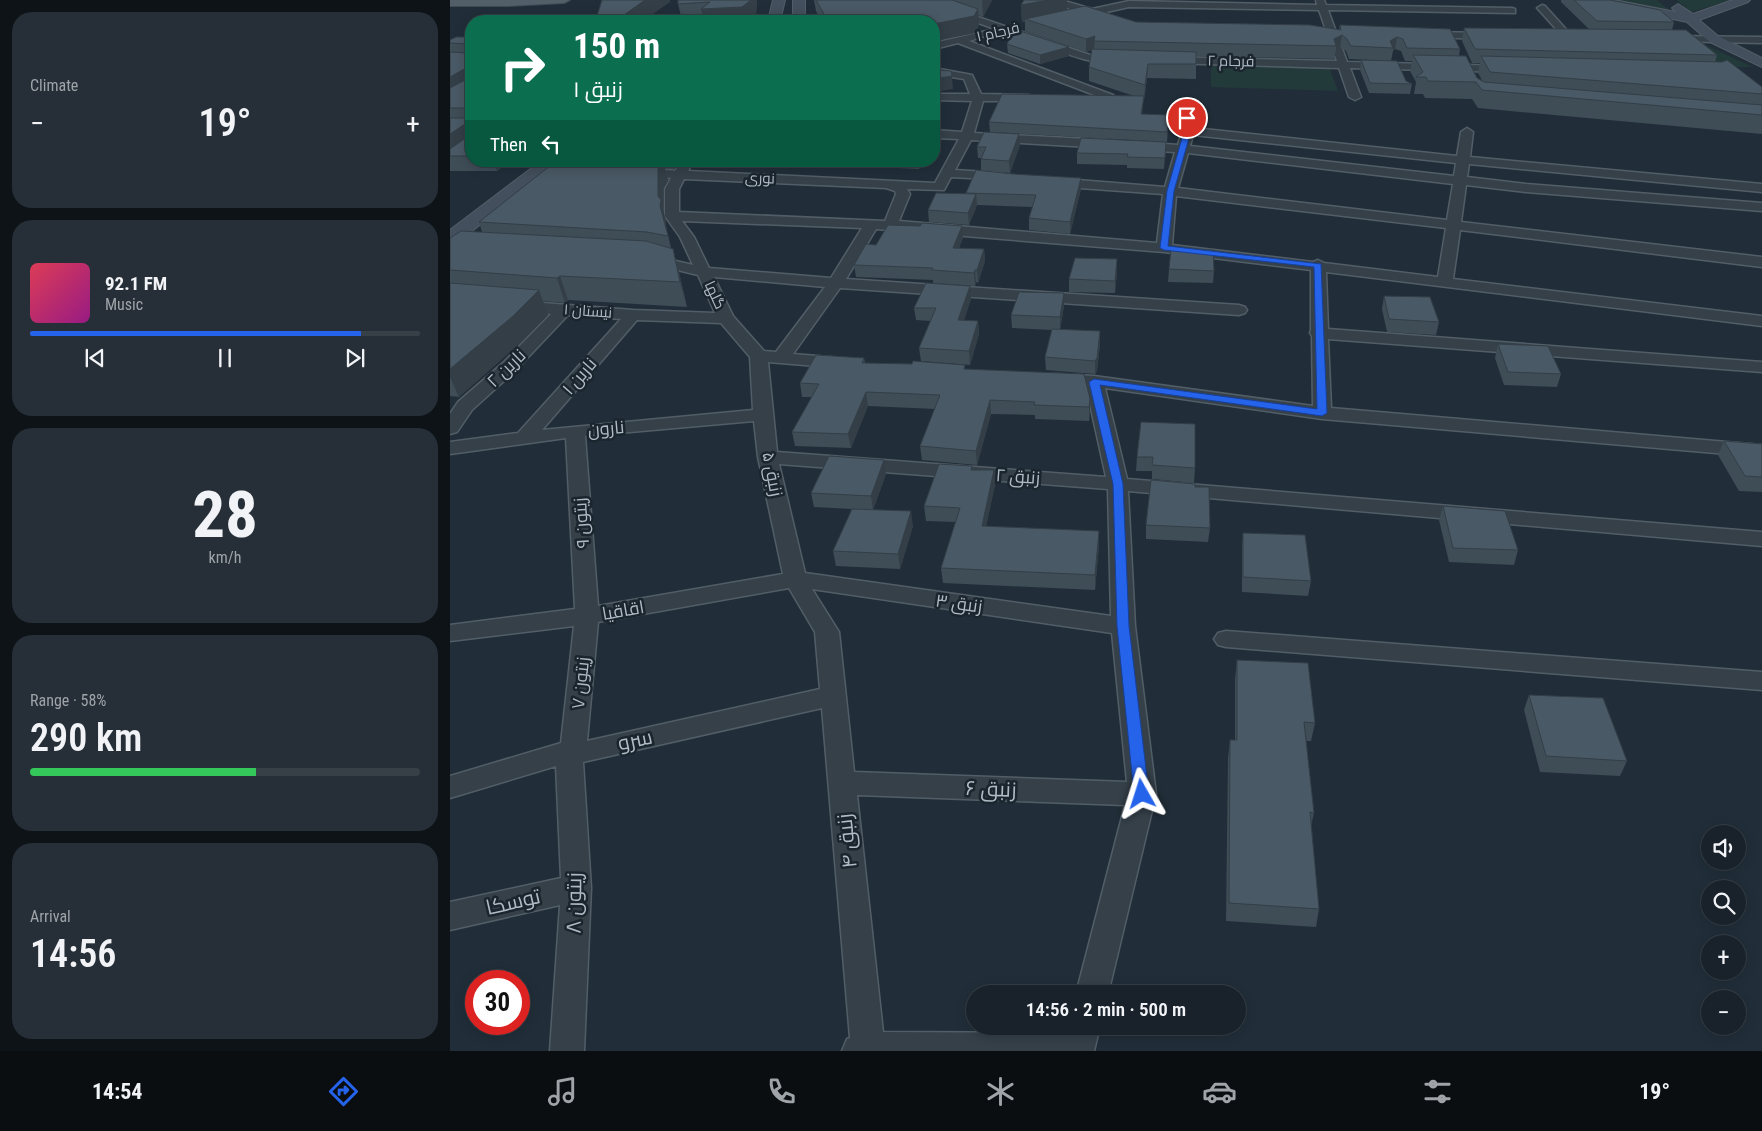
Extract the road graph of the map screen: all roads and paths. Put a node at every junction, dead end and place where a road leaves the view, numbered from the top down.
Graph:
1 (457, 0) edge
2 (532, 0) edge
3 (564, 0) edge
4 (779, 0) edge
5 (799, 0) edge
6 (919, 0) edge
7 (1052, 0) edge
8 (1597, 0) edge
9 (1668, 0) edge
10 (1744, 0) edge
11 (450, 3) edge
12 (1322, 4) edge
13 (1542, 8) dead end
14 (1512, 11) dead end
15 (1092, 12) junction
16 (775, 15) edge
17 (798, 15) edge
18 (1074, 16) edge
19 (1691, 18) junction
20 (1118, 20) edge
21 (1026, 25) edge
22 (1007, 29) junction
23 (1411, 34) edge
24 (1500, 37) edge
25 (1569, 38) edge
26 (1656, 39) edge
27 (1714, 40) junction
28 (1762, 40) edge
29 (960, 41) junction
30 (940, 45) edge
31 (1128, 59) edge
32 (1157, 60) edge
33 (1762, 62) edge
34 (1464, 63) junction
35 (1343, 64) junction
36 (1522, 69) edge
37 (940, 72) edge
38 (1474, 81) edge
39 (940, 97) edge
40 (1072, 97) edge
41 (1355, 97) dead end
42 (978, 98) junction
43 (1044, 98) edge
44 (1186, 104) dead end
45 (1188, 131) junction
46 (1467, 132) dead end
47 (940, 134) edge
48 (966, 136) junction
49 (1183, 149) junction
50 (1463, 160) junction
51 (556, 167) edge
52 (683, 167) edge
53 (650, 173) edge
54 (945, 173) junction
55 (678, 174) junction
56 (1014, 178) edge
57 (1043, 181) edge
58 (1460, 181) junction
59 (878, 183) junction
60 (1762, 188) edge
61 (1170, 191) junction
62 (1762, 207) edge
63 (672, 216) junction
64 (872, 224) junction
65 (890, 225) junction
66 (1453, 226) junction
67 (453, 248) edge
68 (1164, 248) junction
69 (633, 258) edge
70 (1762, 262) edge
71 (1318, 265) junction
72 (705, 272) junction
73 (1445, 281) junction
74 (836, 283) junction
75 (497, 304) edge
76 (564, 310) junction
77 (1239, 310) dead end
78 (634, 315) junction
79 (726, 318) junction
80 (1762, 321) edge
81 (1318, 333) junction
82 (760, 356) junction
83 (781, 358) junction
84 (860, 364) edge
85 (1762, 368) edge
86 (1036, 377) edge
87 (1094, 382) junction
88 (457, 405) edge
89 (1322, 413) junction
90 (763, 415) junction
91 (450, 428) edge
92 (574, 431) junction
93 (526, 437) junction
94 (450, 448) edge
95 (1762, 450) edge
96 (768, 457) junction
97 (1118, 484) junction
98 (1762, 539) edge
99 (795, 579) junction
100 (587, 616) junction
101 (1123, 626) junction
102 (827, 632) joint
103 (450, 633) edge
104 (1226, 639) dead end
105 (1762, 681) edge
106 (833, 696) junction
107 (571, 752) junction
108 (841, 783) junction
109 (450, 787) edge
110 (1142, 794) junction
111 (576, 888) junction
112 (450, 916) edge
113 (1094, 985) edge
114 (1082, 1035) edge
115 (863, 1050) edge
116 (567, 1051) edge

1 - 2 main road
3 - 11 main road
4 - 16 main road
5 - 17 main road
6 - 22 street
7 - 15 street
8 - 19 main road
9 - 19 main road
10 - 19 main road
12 - 14 street
12 - 15 street
12 - 35 street
13 - 25 street
15 - 18 street
15 - 20 street
19 - 27 main road
21 - 22 street, فرجام ۱
22 - 29 street, فرجام ۱
22 - 31 street
23 - 24 street
26 - 27 street
27 - 28 street
27 - 33 main road
29 - 30 street, فرجام ۱
29 - 40 street
32 - 35 street, فرجام ۲
34 - 35 street, فرجام ۲
34 - 36 street, فرجام ۲
34 - 38 street
35 - 41 street
37 - 42 street
39 - 42 street
42 - 43 street
42 - 48 street
44 - 45 street
45 - 49 street
45 - 50 street
46 - 50 street
47 - 48 street
48 - 49 street
48 - 54 street
49 - 58 street
49 - 61 street
50 - 58 street
50 - 60 street
51 - 67 main road
52 - 55 street
53 - 55 street, نوری
54 - 56 street
54 - 59 street, نوری
55 - 59 street, نوری
55 - 63 street
57 - 61 street
58 - 62 street
58 - 66 street
59 - 65 street
61 - 66 street
61 - 68 street
63 - 64 street
63 - 72 street, گلها
64 - 65 street
64 - 74 street
65 - 68 street
66 - 70 street
66 - 73 street
68 - 71 street
69 - 72 street
71 - 73 street
71 - 81 street
72 - 74 street
72 - 79 street, گلها
73 - 80 street
74 - 77 street
74 - 83 street
75 - 76 street, نیستان ۱
76 - 78 street, نیستان ۱
76 - 88 street, نارین ۲
78 - 79 street, نیستان ۱
78 - 93 street, نارین ۱
79 - 82 street
81 - 85 street
81 - 89 street
82 - 83 street
82 - 90 street, زنبق ۵
83 - 84 street
86 - 87 street
87 - 89 street
87 - 97 street
88 - 91 street, نارین ۲
89 - 95 street
90 - 92 street, نارون
90 - 96 street, زنبق ۵
92 - 93 street, نارون
92 - 100 street, زیتون ۹
93 - 94 street, نارون
96 - 97 street, زنبق ۲
96 - 99 street, زنبق ۵
97 - 98 street, زنبق ۲
97 - 101 street
99 - 100 street, اقاقیا
99 - 101 street, زنبق ۳
99 - 102 street, زنبق ۵
100 - 103 street, اقاقیا
100 - 107 street, زیتون ۷
101 - 110 street
102 - 106 street, زنبق ۴
104 - 105 street
106 - 107 street, سرو
106 - 108 street, زنبق ۴
107 - 109 street, سرو
107 - 111 street, زیتون ۸
108 - 110 street, زنبق ۶
108 - 115 street, زنبق ۴
110 - 113 street
111 - 112 street, توسکا
111 - 116 street, زیتون ۸
114 - 115 street

